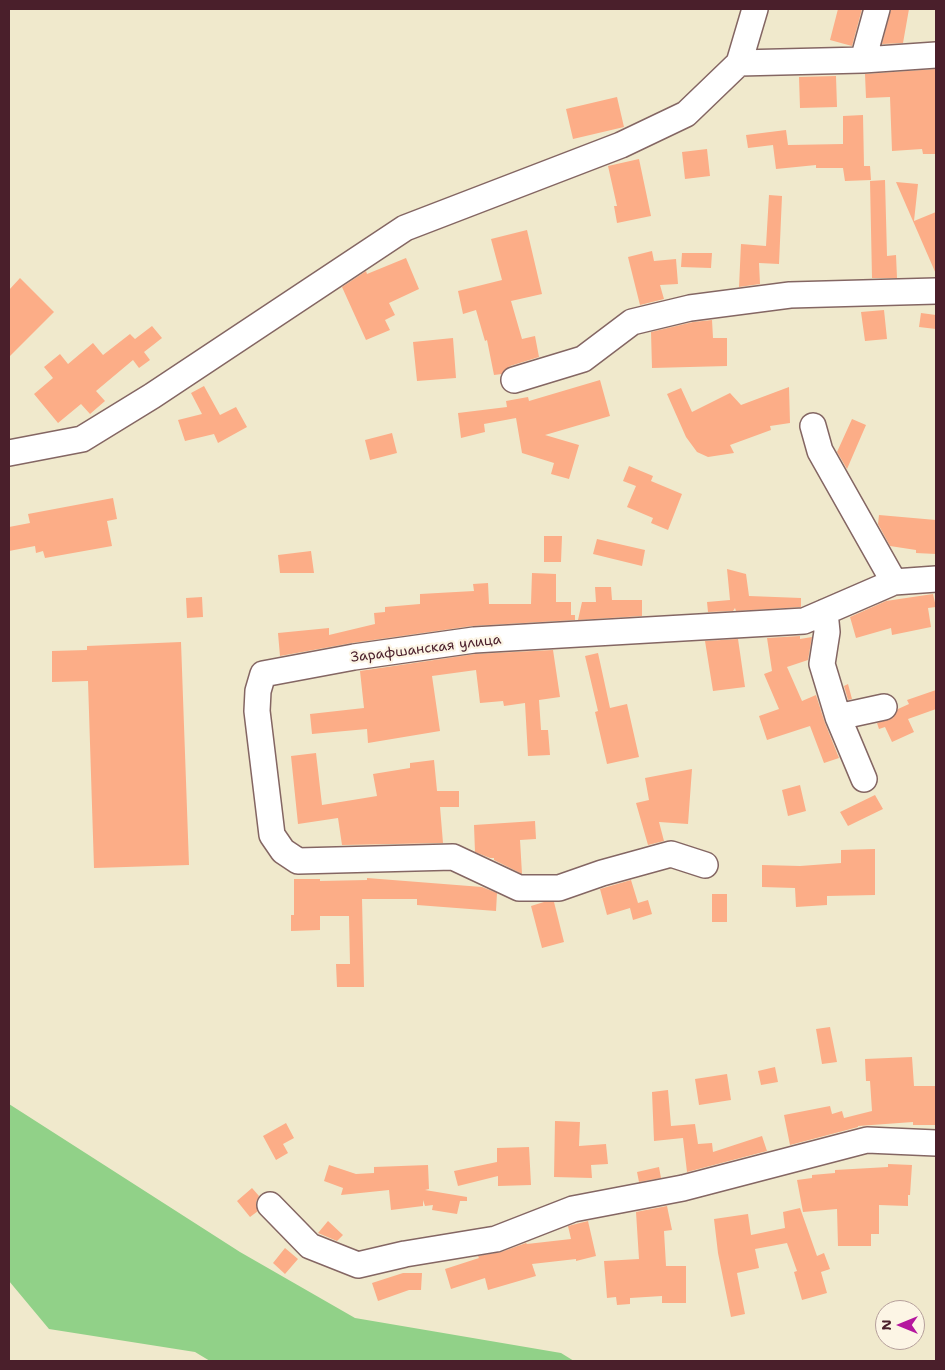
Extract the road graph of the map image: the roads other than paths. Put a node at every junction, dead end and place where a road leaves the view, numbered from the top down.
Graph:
1 (755, 9) edge
2 (876, 9) edge
3 (936, 56) edge
4 (863, 60) junction
5 (738, 63) junction
6 (936, 291) edge
7 (514, 380) dead end
8 (813, 426) dead end
9 (9, 454) edge
10 (936, 579) edge
11 (894, 582) junction
12 (825, 612) junction
13 (884, 707) dead end
14 (838, 717) junction
15 (864, 779) dead end
16 (705, 865) dead end
17 (936, 1143) edge
18 (270, 1204) dead end

1 - 5 street
2 - 4 street
3 - 4 street
4 - 5 street
5 - 9 street
6 - 7 street
8 - 11 street
10 - 11 street, Зарафшанская улица
11 - 12 street, Зарафшанская улица
12 - 14 street
12 - 16 street, Зарафшанская улица
13 - 14 street
14 - 15 street
17 - 18 street

